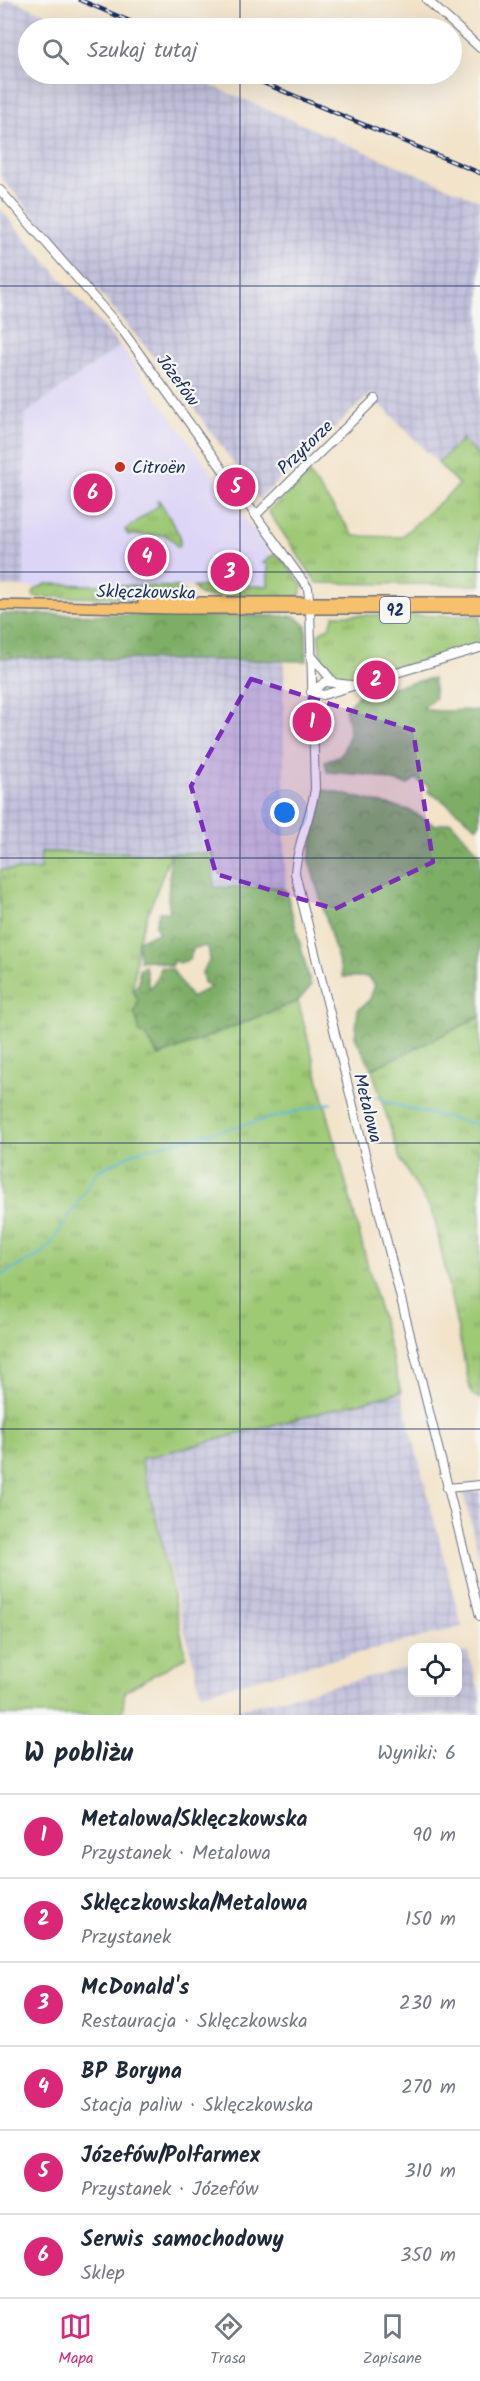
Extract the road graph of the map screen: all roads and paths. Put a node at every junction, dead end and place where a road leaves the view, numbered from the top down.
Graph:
1 (427, 0) edge
2 (447, 18) edge
3 (462, 32) edge
4 (480, 48) edge
5 (0, 190) edge
6 (375, 399) dead end
7 (256, 515) junction
8 (480, 602) edge
9 (0, 604) edge
10 (310, 606) junction
11 (480, 609) edge
12 (480, 648) edge
13 (311, 655) junction
14 (333, 682) junction
15 (352, 685) junction
16 (311, 692) junction
17 (480, 1485) edge
18 (447, 1488) junction
19 (480, 1616) edge

1 - 2 street
3 - 4 street
5 - 7 street, Józefów
6 - 7 street, Przytorze
7 - 10 street, Józefów
8 - 10 main road, Sklęczkowska / 92
9 - 10 main road, Sklęczkowska / 92
10 - 11 main road, Sklęczkowska / 92
10 - 13 street, Metalowa
12 - 15 street
13 - 14 street
13 - 16 street, Metalowa
14 - 15 street
14 - 16 street
15 - 16 street
16 - 18 street, Metalowa
17 - 18 street
18 - 19 street, Metalowa

